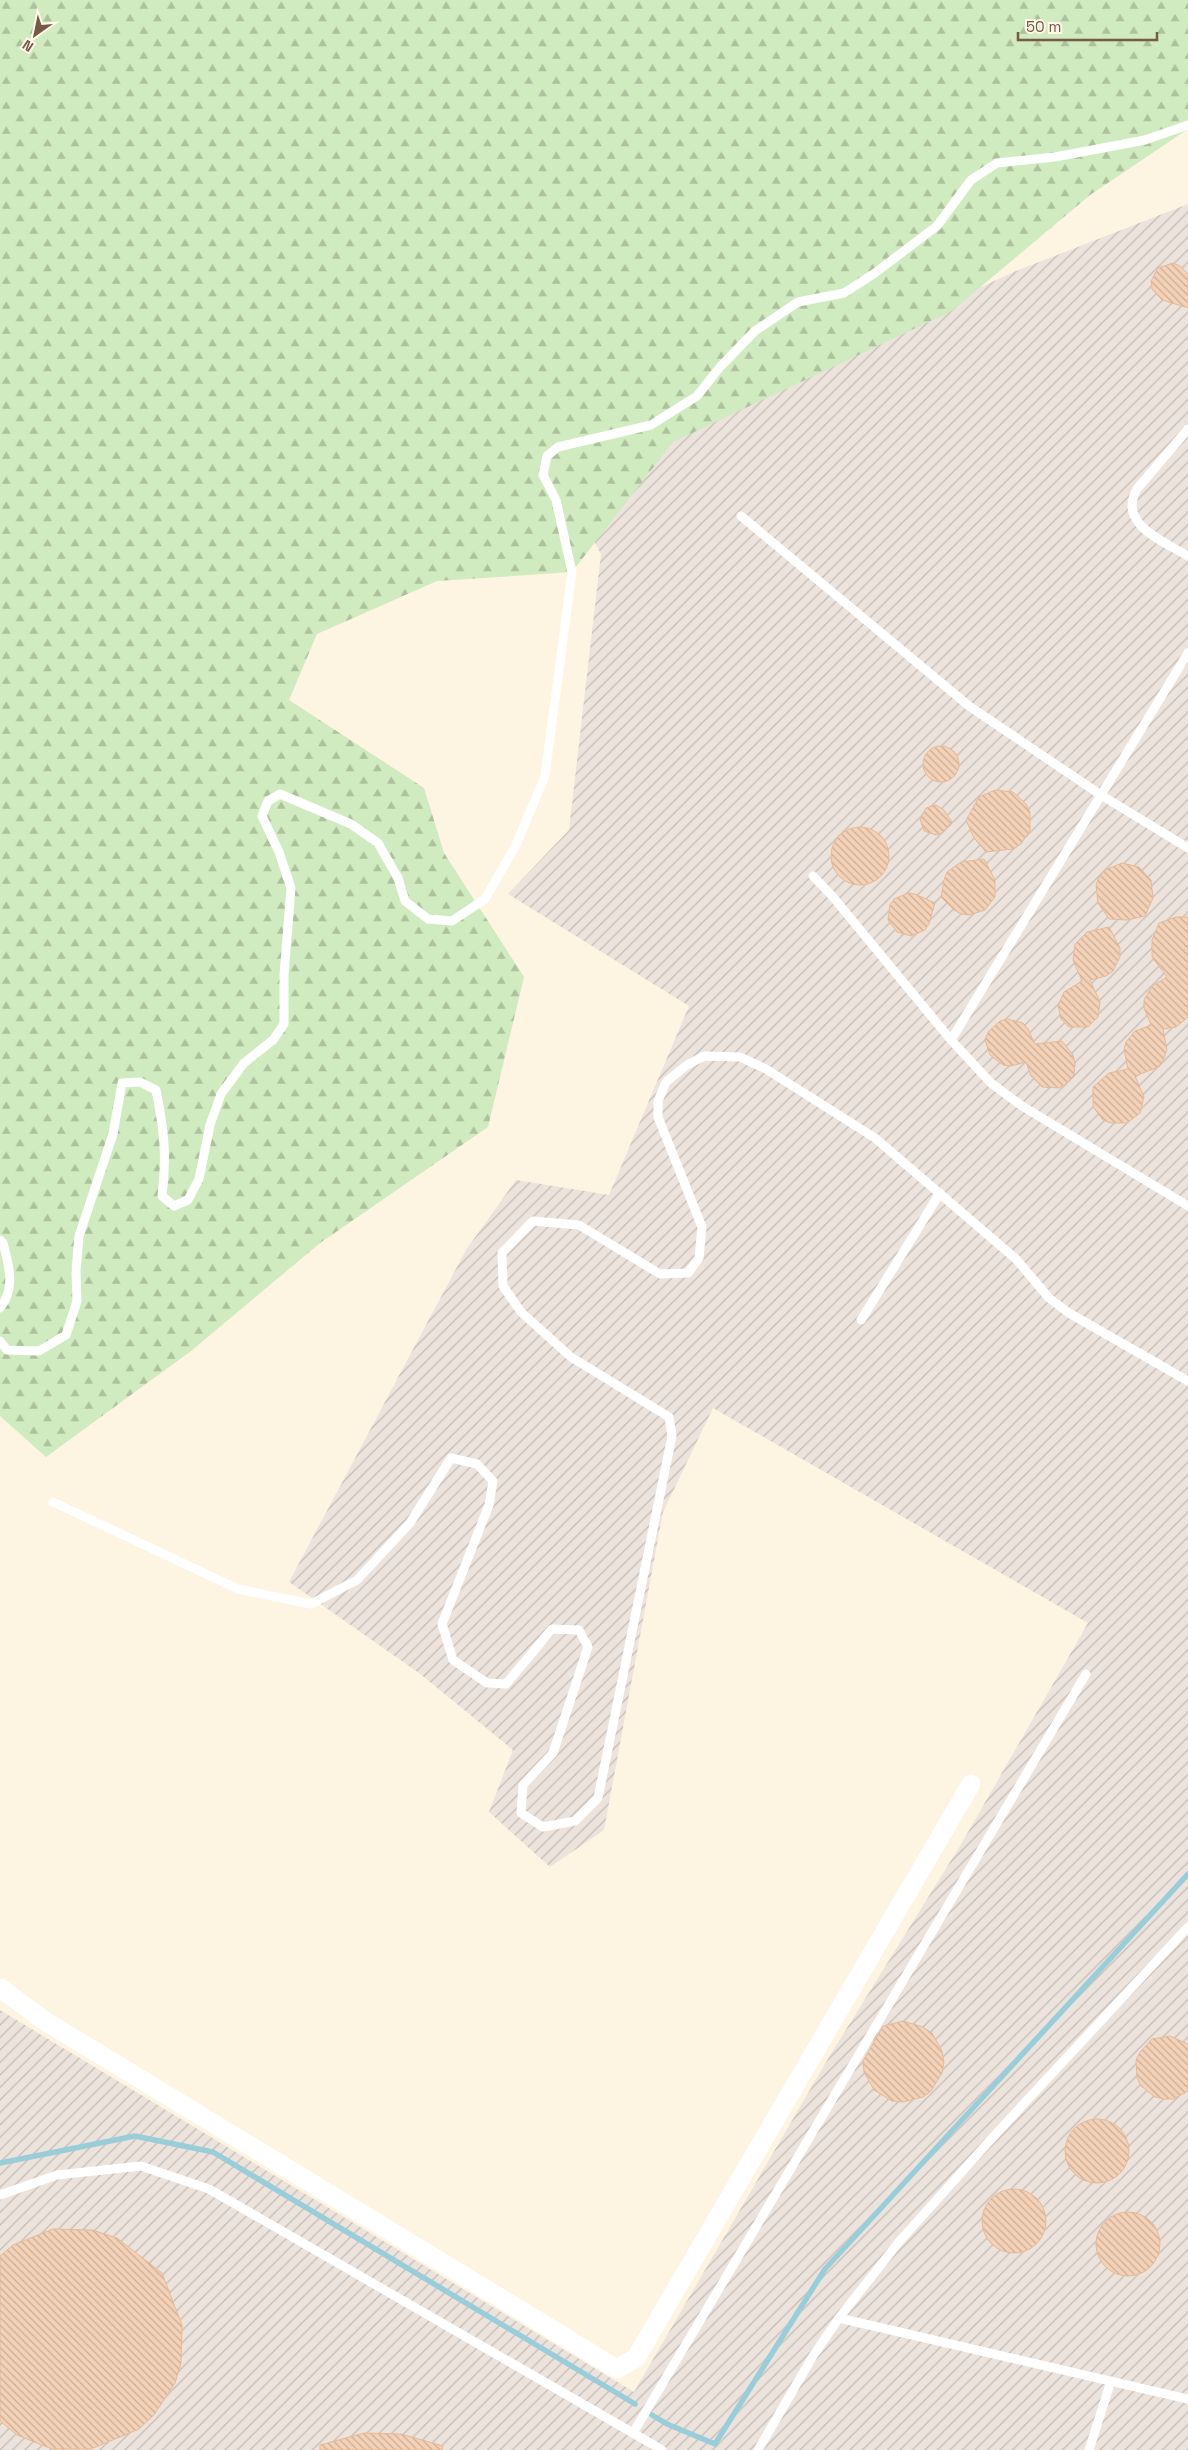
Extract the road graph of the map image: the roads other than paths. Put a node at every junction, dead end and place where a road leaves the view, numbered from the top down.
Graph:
1 (1188, 125) edge
2 (1188, 429) edge
3 (741, 516) dead end
4 (1188, 556) edge
5 (1188, 653) edge
6 (1100, 795) junction
7 (1188, 848) edge
8 (813, 876) dead end
9 (951, 1040) junction
10 (940, 1193) junction
11 (1188, 1206) edge
12 (0, 1240) edge
13 (0, 1308) edge
14 (861, 1320) dead end
15 (0, 1341) edge
16 (1188, 1380) edge
17 (53, 1502) dead end
18 (1086, 1674) dead end
19 (972, 1784) dead end
20 (1188, 1927) edge
21 (0, 1988) edge
22 (0, 2195) edge
23 (839, 2318) junction
24 (1111, 2381) junction
25 (1188, 2399) edge
26 (633, 2433) junction
27 (662, 2450) edge
28 (758, 2450) edge
29 (1090, 2450) edge

1 - 15 lane
2 - 4 lane
3 - 6 lane
5 - 6 lane
6 - 7 lane
6 - 9 lane
8 - 9 lane
9 - 11 lane
10 - 14 lane
10 - 16 lane
10 - 17 lane
12 - 13 lane
18 - 26 lane
19 - 21 street
20 - 23 lane
22 - 26 lane
23 - 24 lane
23 - 28 lane
24 - 25 lane
24 - 29 lane
26 - 27 lane

